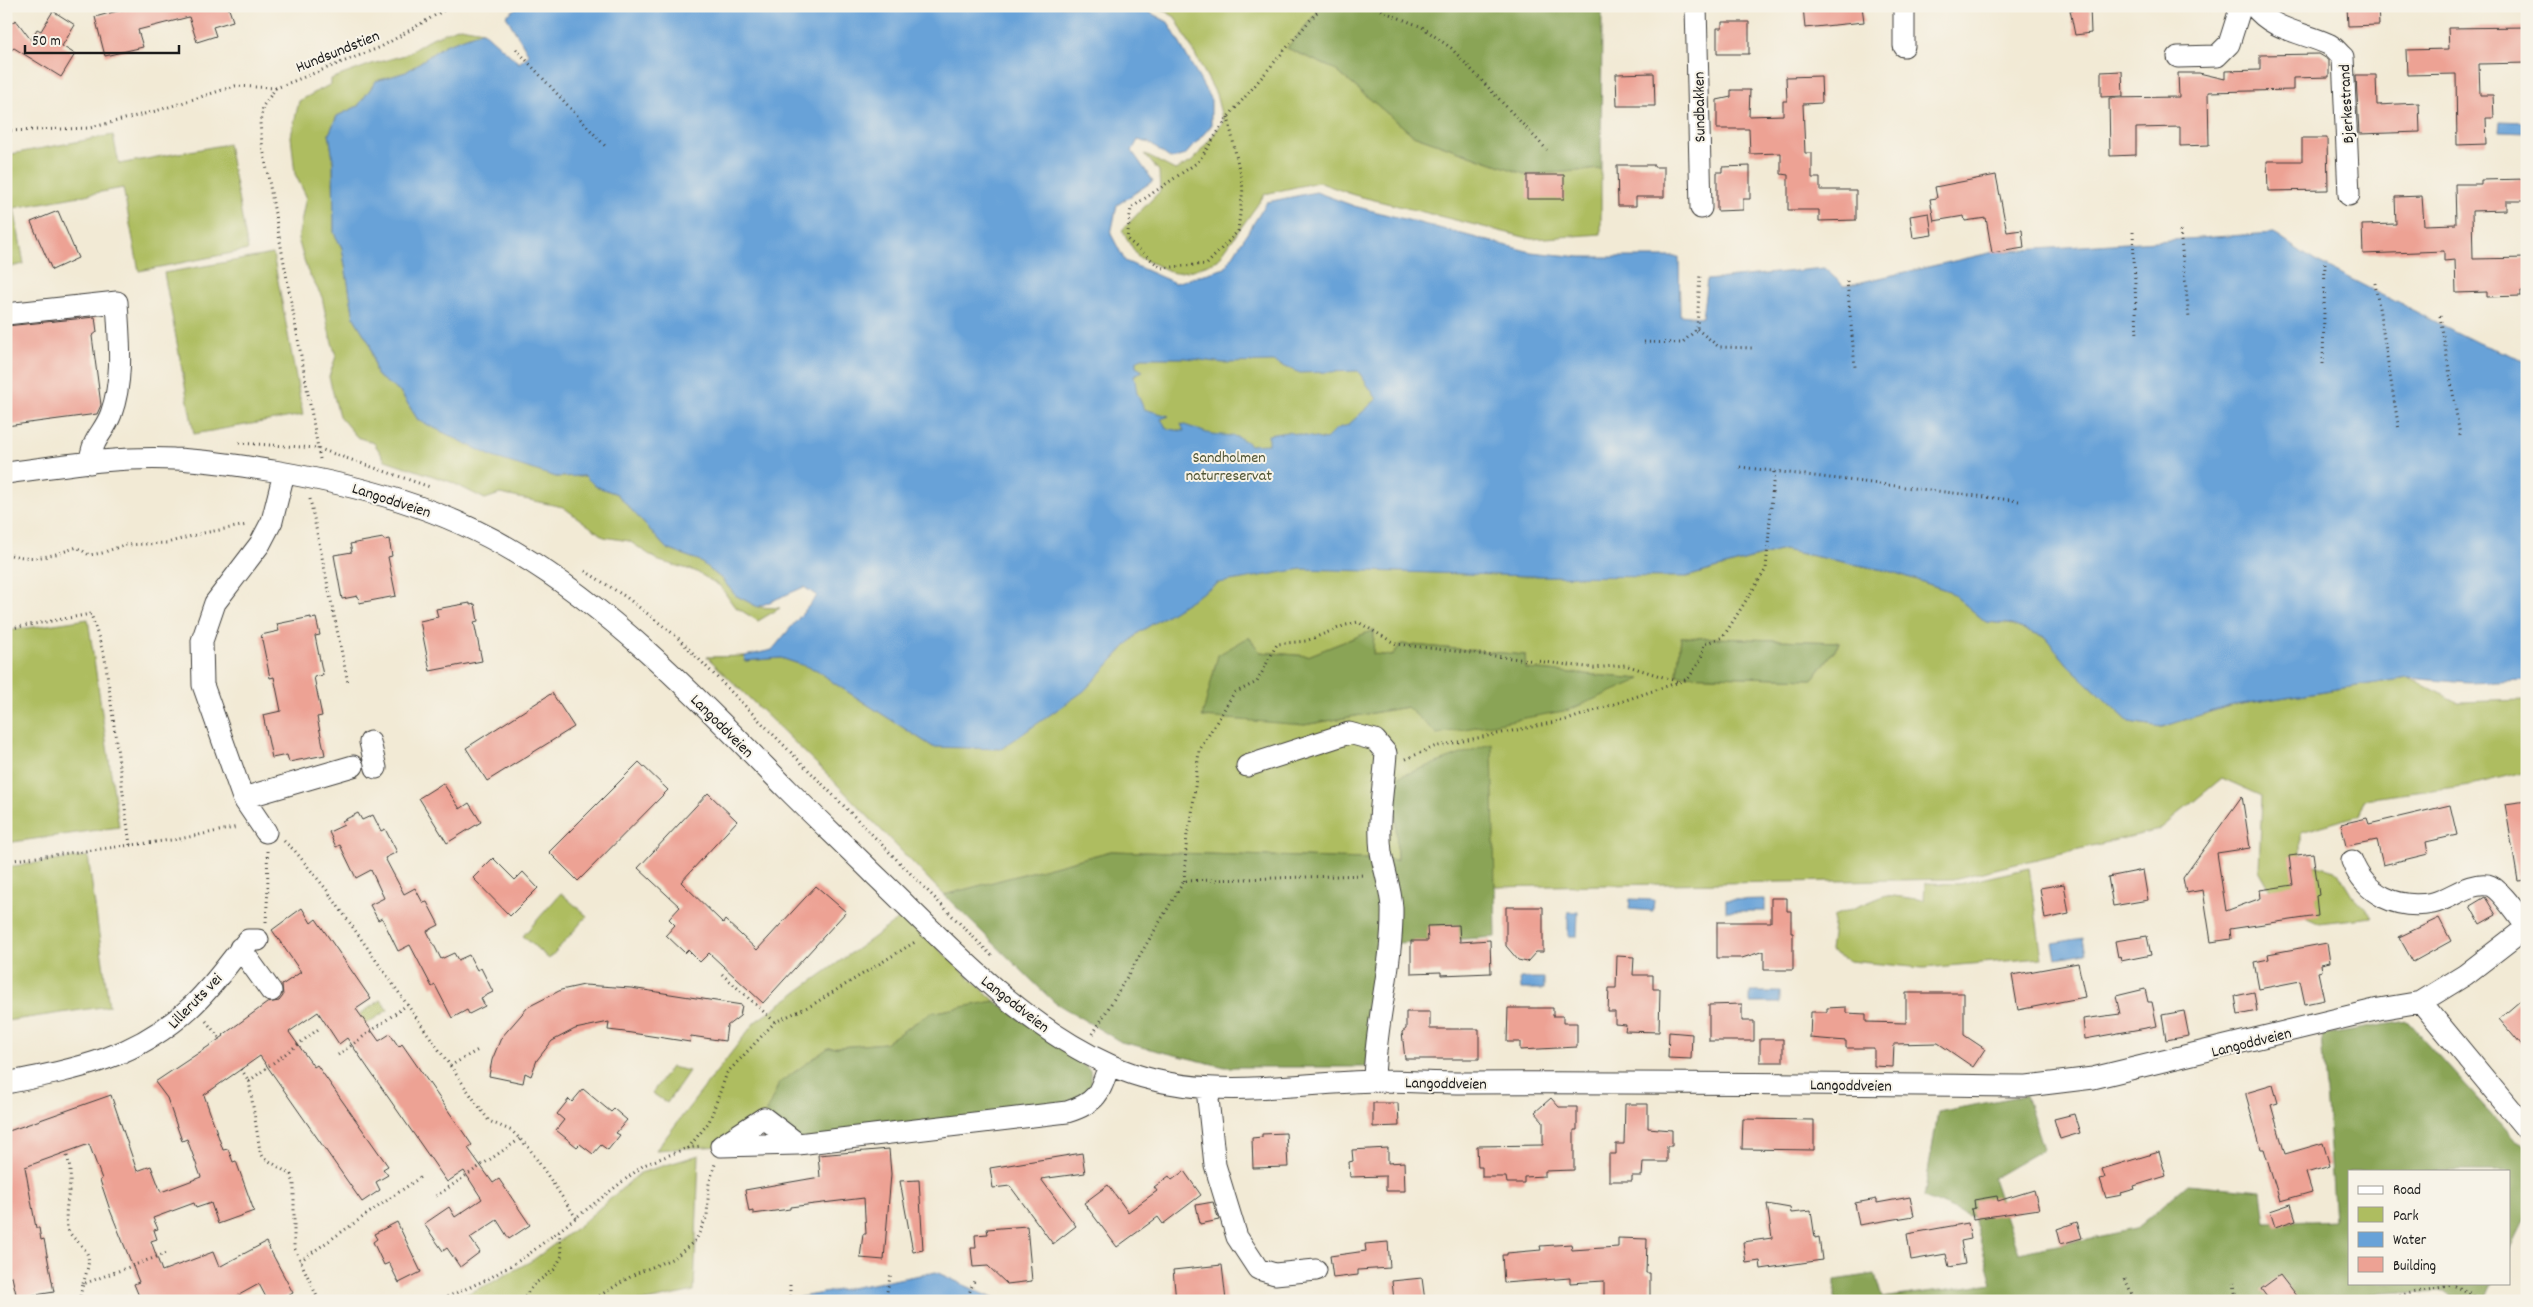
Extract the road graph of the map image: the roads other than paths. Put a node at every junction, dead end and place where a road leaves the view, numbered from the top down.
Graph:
1 (1696, 6) edge
2 (1904, 6) edge
3 (2241, 6) edge
4 (2254, 6) edge
5 (1904, 46) dead end
6 (2178, 57) dead end
7 (2349, 195) dead end
8 (1701, 208) dead end
9 (6, 314) edge
10 (90, 463) junction
11 (6, 473) edge
12 (284, 473) junction
13 (370, 742) dead end
14 (353, 766) dead end
15 (1247, 766) dead end
16 (376, 768) dead end
17 (244, 798) junction
18 (262, 828) road end
19 (2352, 861) dead end
20 (2527, 927) edge
21 (271, 991) dead end
22 (2422, 1002) junction
23 (1109, 1065) junction
24 (1374, 1082) junction
25 (6, 1083) edge
26 (1207, 1089) junction
27 (2527, 1130) edge
28 (721, 1146) road end
29 (1316, 1270) dead end

1 - 8 street, Sundbakken
2 - 5 street
3 - 6 street
4 - 7 street, Bjerkestrand
9 - 10 street
10 - 11 street, Langoddveien
10 - 12 street, Langoddveien
12 - 17 street
12 - 23 street, Langoddveien
13 - 16 street
14 - 17 street
15 - 24 street
17 - 18 street
19 - 20 street
20 - 22 street
21 - 25 street, Lilleruts vei
22 - 24 street, Langoddveien
22 - 27 street
23 - 26 street, Langoddveien
23 - 28 street
24 - 26 street, Langoddveien
26 - 29 street

